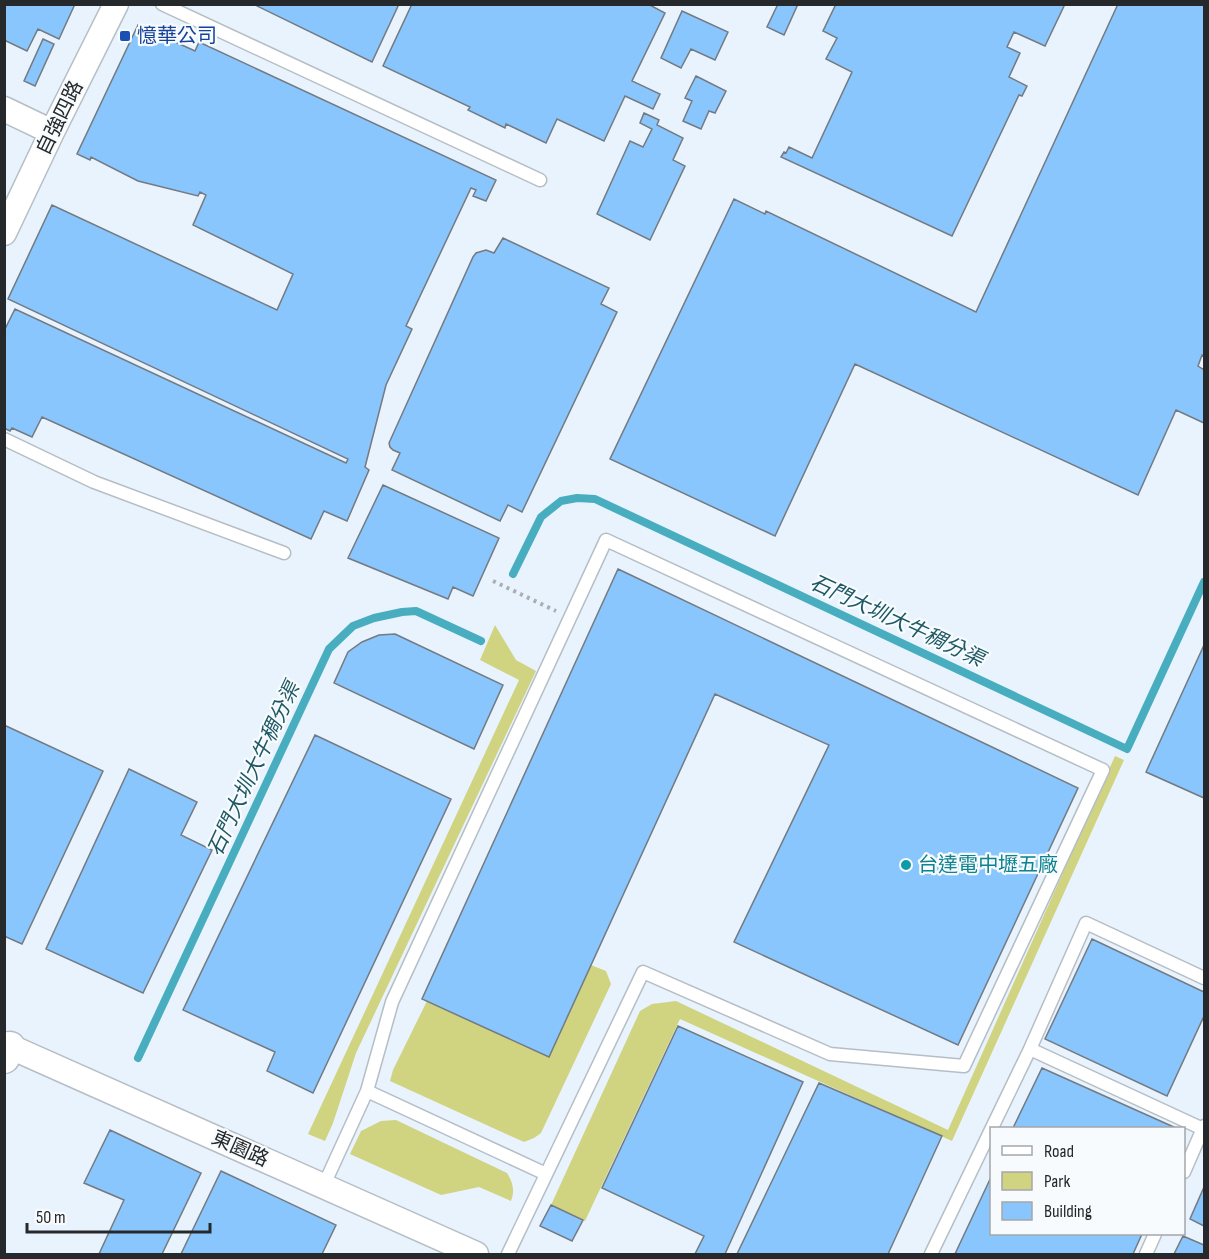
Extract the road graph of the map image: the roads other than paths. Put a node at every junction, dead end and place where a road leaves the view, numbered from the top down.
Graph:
1 (116, 4) edge
2 (162, 4) edge
3 (4, 109) edge
4 (52, 132) junction
5 (540, 180) dead end
6 (4, 233) edge
7 (4, 439) edge
8 (284, 553) dead end
9 (1204, 978) edge
10 (1030, 1049) junction
11 (6, 1050) edge
12 (367, 1091) junction
13 (992, 1127) edge
14 (1204, 1127) edge
15 (990, 1132) edge
16 (1185, 1170) edge
17 (546, 1174) junction
18 (323, 1186) junction
19 (1154, 1235) edge
20 (476, 1254) edge
21 (508, 1254) edge
22 (931, 1254) edge
23 (1146, 1254) edge

1 - 4 street, 自強四路
2 - 5 lane
3 - 4 street
4 - 6 street, 自強四路
7 - 8 lane
9 - 10 lane
10 - 13 lane
10 - 14 lane
11 - 18 street, 東園路
12 - 17 lane
12 - 17 lane
12 - 18 lane
14 - 16 lane
15 - 22 lane
17 - 21 lane
18 - 20 street, 東園路
19 - 23 lane

